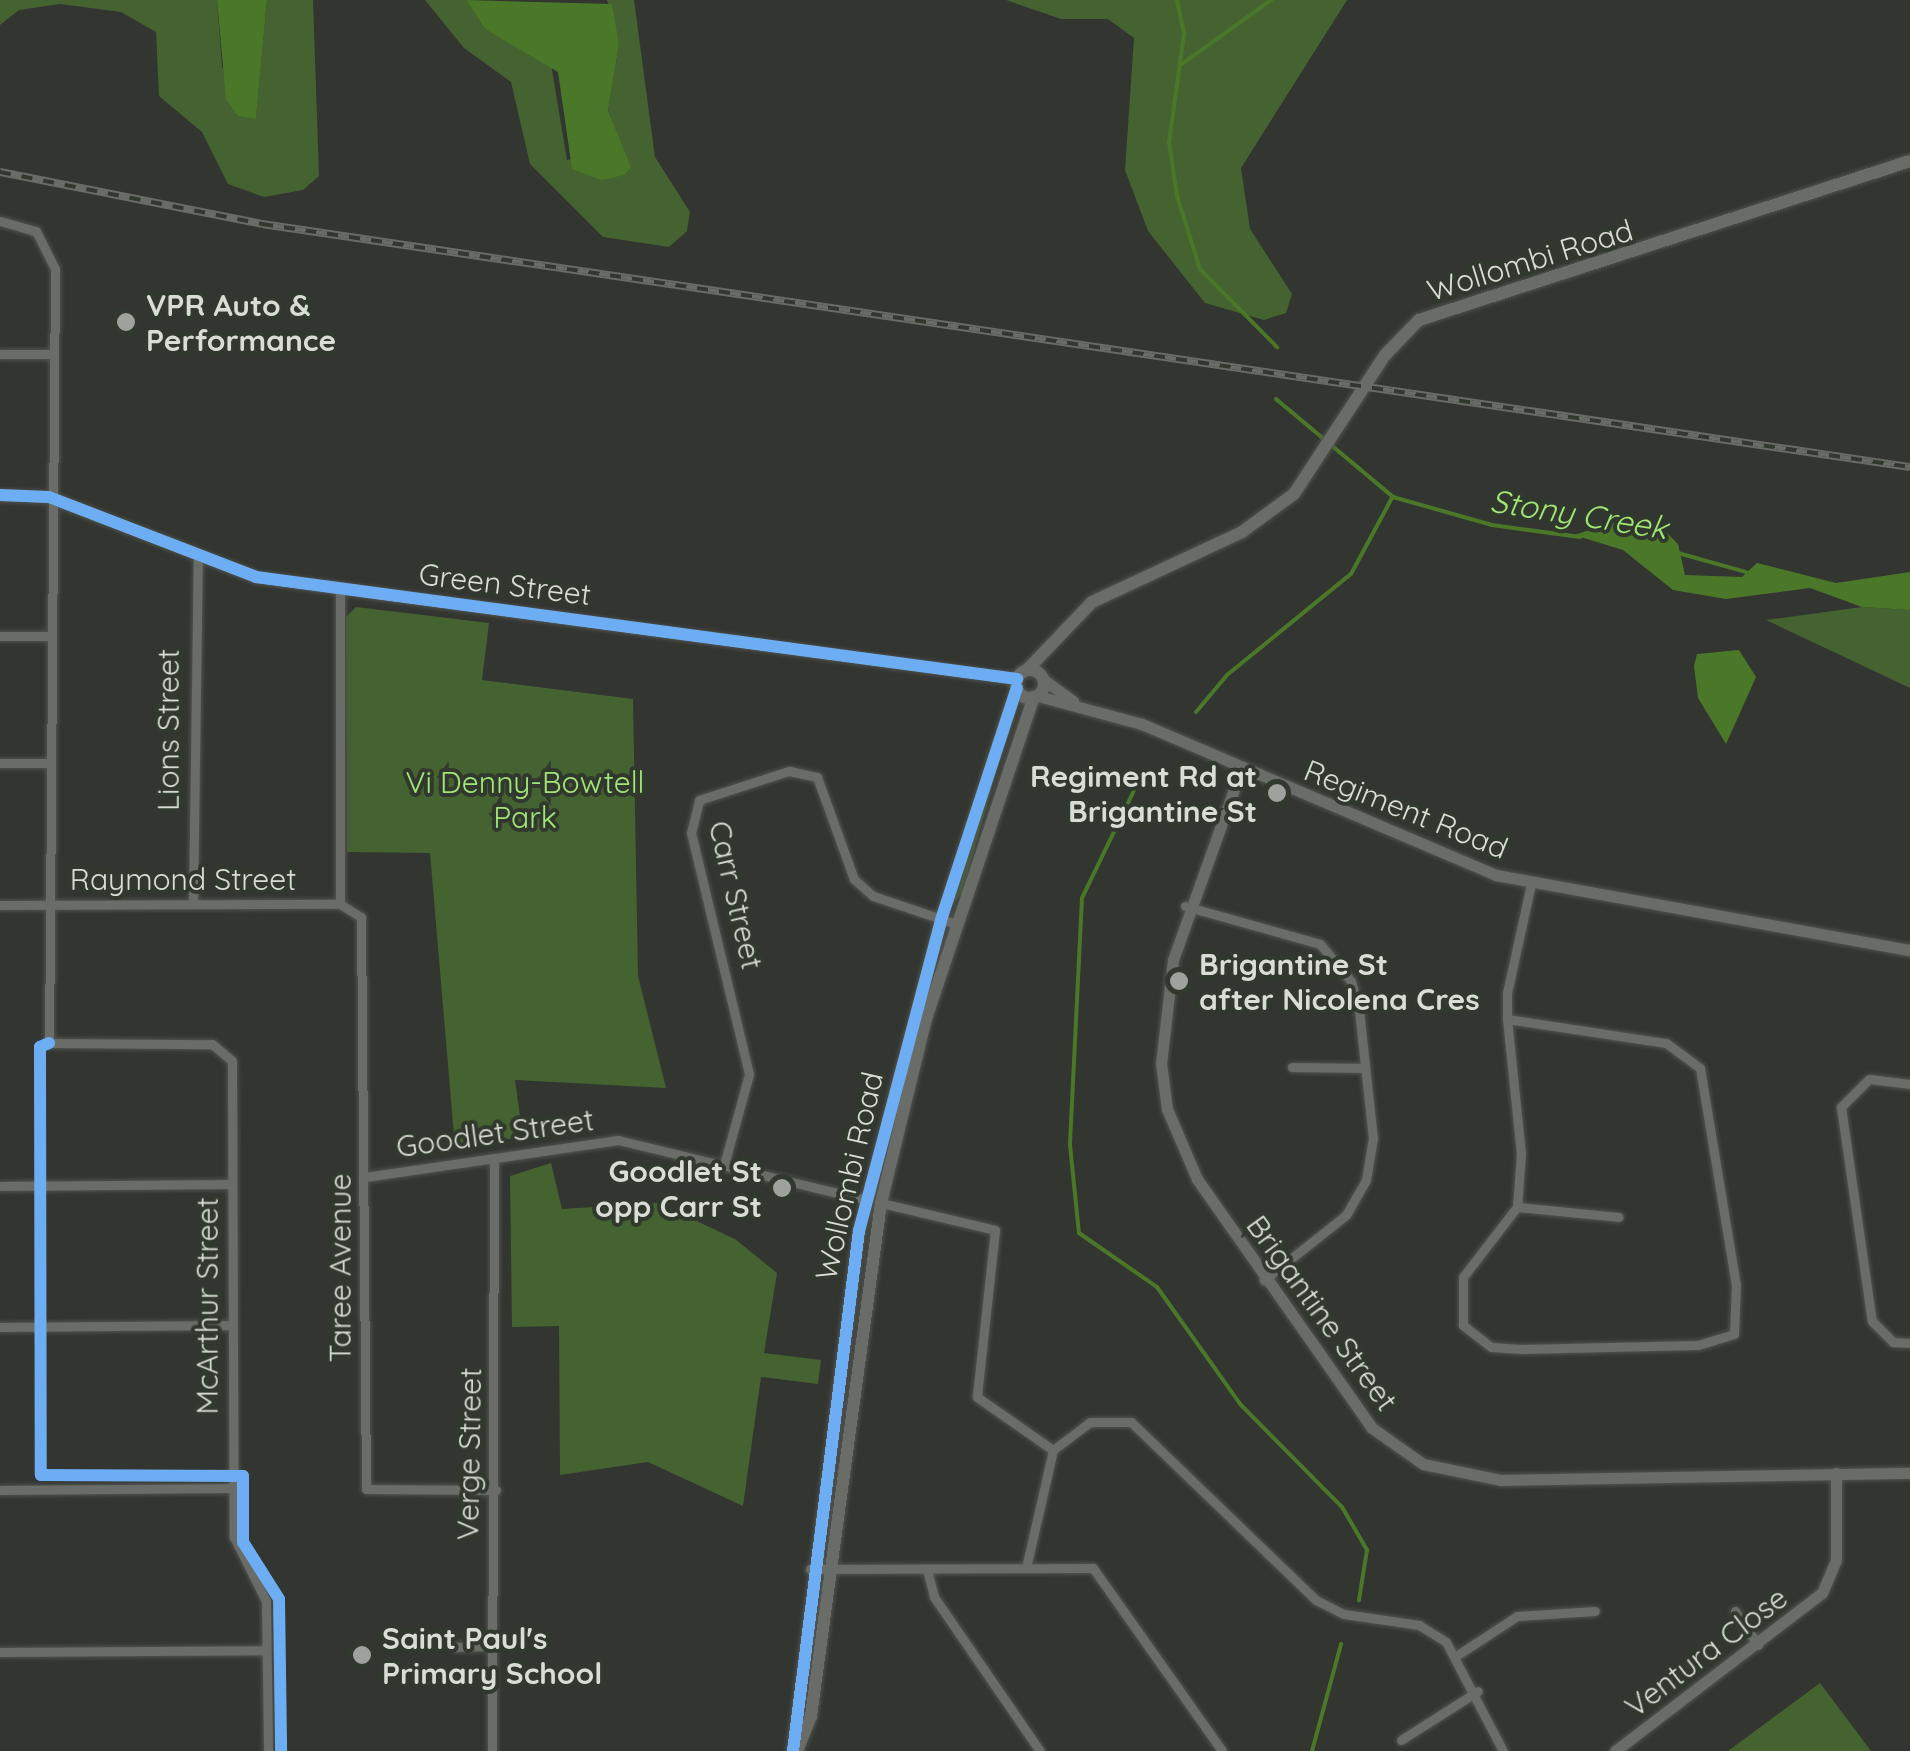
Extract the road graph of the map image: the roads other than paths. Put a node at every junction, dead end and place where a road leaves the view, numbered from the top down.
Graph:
1 (1910, 161) edge
2 (0, 221) edge
3 (0, 354) edge
4 (48, 354) junction
5 (0, 495) edge
6 (49, 496) junction
7 (198, 557) junction
8 (340, 588) junction
9 (0, 636) edge
10 (48, 636) junction
11 (1047, 646) junction
12 (1044, 678) junction
13 (1020, 679) junction
14 (1036, 696) junction
15 (1073, 701) junction
16 (0, 763) edge
17 (48, 763) junction
18 (1242, 767) junction
19 (1531, 884) junction
20 (194, 904) junction
21 (340, 904) junction
22 (0, 905) edge
23 (49, 905) junction
24 (1185, 906) junction
25 (361, 917) joint
26 (941, 920) junction
27 (956, 924) junction
28 (1910, 950) edge
29 (1507, 1020) junction
30 (1292, 1067) dead end
31 (1366, 1068) junction
32 (1910, 1084) edge
33 (494, 1158) junction
34 (724, 1165) junction
35 (365, 1177) junction
36 (232, 1184) junction
37 (0, 1186) edge
38 (866, 1200) junction
39 (881, 1203) junction
40 (1516, 1207) junction
41 (1619, 1217) dead end
42 (1264, 1280) junction
43 (232, 1325) junction
44 (0, 1328) edge
45 (1910, 1343) edge
46 (1053, 1450) junction
47 (1910, 1472) edge
48 (1836, 1473) junction
49 (233, 1488) junction
50 (0, 1490) edge
51 (496, 1490) junction
52 (1026, 1568) junction
53 (810, 1569) junction
54 (826, 1570) junction
55 (927, 1570) junction
56 (1735, 1610) dead end
57 (1595, 1611) dead end
58 (1758, 1645) junction
59 (492, 1646) junction
60 (455, 1647) dead end
61 (266, 1650) junction
62 (0, 1652) edge
63 (1458, 1654) junction
64 (1478, 1692) junction
65 (1401, 1740) dead end
66 (1220, 1747) edge
67 (268, 1751) edge
68 (492, 1751) edge
69 (795, 1751) edge
70 (1040, 1751) edge
71 (1206, 1751) edge
72 (1503, 1751) edge
73 (1615, 1751) edge

1 - 11 main road, Wollombi Road
2 - 4 street
3 - 4 street
4 - 6 street
5 - 6 street, Green Street
6 - 7 street, Green Street
6 - 10 street
7 - 8 street, Green Street
7 - 20 street, Lions Street
8 - 13 street, Green Street
8 - 21 street
9 - 10 street
10 - 17 street
11 - 12 main road
11 - 13 main road, Wollombi Road
12 - 13 main road
12 - 14 main road, Wollombi Road
12 - 15 street, Regiment Road
13 - 14 main road
13 - 26 main road, Wollombi Road
14 - 15 street, Regiment Road
14 - 27 main road, Wollombi Road
15 - 18 street, Regiment Road
16 - 17 street
17 - 23 street
18 - 19 street, Regiment Road
18 - 24 street, Brigantine Street
19 - 28 street, Regiment Road
19 - 29 street
20 - 21 street, Raymond Street
20 - 23 street, Raymond Street
21 - 25 street, Raymond Street
22 - 23 street, Raymond Street
23 - 36 street, McArthur Street
24 - 31 street
24 - 42 street, Brigantine Street
25 - 35 street, Taree Avenue
26 - 27 street, Carr Street
26 - 34 street, Carr Street
26 - 38 main road, Wollombi Road
27 - 39 main road, Wollombi Road
29 - 40 street
29 - 40 street
30 - 31 street
31 - 42 street
32 - 45 street
33 - 34 street, Goodlet Street
33 - 35 street, Goodlet Street
33 - 51 street, Verge Street
34 - 38 street, Goodlet Street
35 - 51 street, Taree Avenue
36 - 37 street
36 - 43 street, McArthur Street
38 - 39 street
38 - 53 main road, Wollombi Road
39 - 46 street
39 - 54 main road, Wollombi Road
40 - 41 street
42 - 48 street, Brigantine Street
43 - 44 street
43 - 49 street, McArthur Street
46 - 52 street
46 - 63 street
47 - 48 street, Brigantine Street
48 - 58 street, Ventura Close
49 - 50 street
49 - 61 street, McArthur Street
51 - 59 street, Verge Street
52 - 55 street
52 - 66 street
53 - 54 street
53 - 69 main road, Wollombi Road
54 - 55 street
54 - 69 main road, Wollombi Road
55 - 70 street
56 - 58 street
57 - 63 street
58 - 73 street, Ventura Close
59 - 60 street
59 - 68 street, Verge Street
61 - 62 street
61 - 67 street
63 - 64 street
64 - 65 street
64 - 72 street
66 - 71 street

